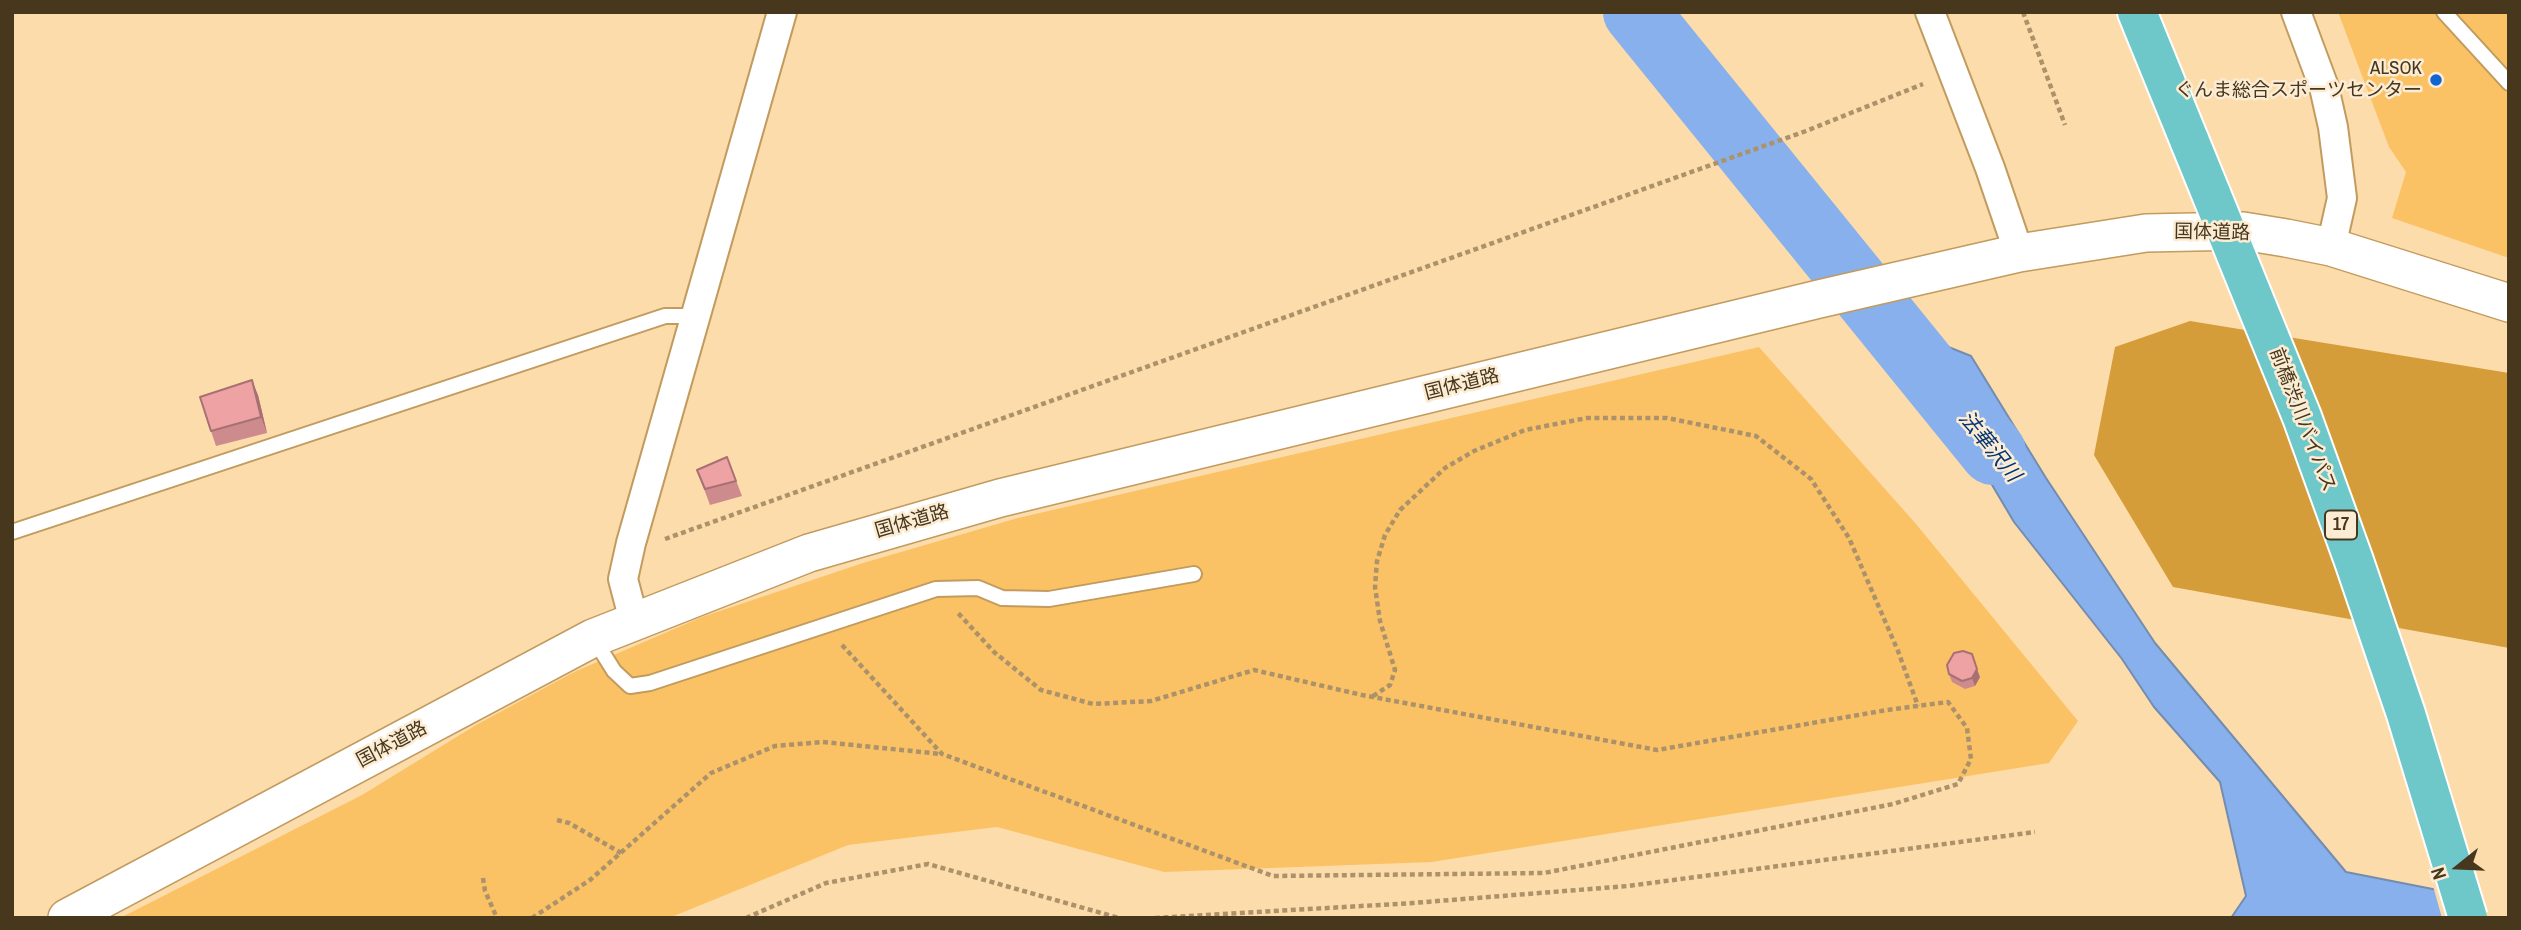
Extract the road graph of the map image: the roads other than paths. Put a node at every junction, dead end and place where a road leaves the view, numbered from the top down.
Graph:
1 (782, 12) edge
2 (1930, 12) edge
3 (2137, 12) edge
4 (2296, 12) edge
5 (2444, 12) edge
6 (2509, 83) edge
7 (2331, 247) junction
8 (2019, 253) junction
9 (2509, 303) edge
10 (694, 316) junction
11 (12, 532) edge
12 (1194, 575) dead end
13 (634, 621) junction
14 (593, 638) junction
15 (67, 918) edge
16 (2468, 918) edge

1 - 10 street
2 - 8 street
3 - 16 highway, 前橋渋川バイパス / 17, bridge
4 - 7 street
5 - 6 lane
7 - 8 street, 国体道路
7 - 9 street, 国体道路
8 - 13 street, 国体道路
10 - 11 lane
10 - 13 street
12 - 14 lane
13 - 14 street, 国体道路
14 - 15 street, 国体道路

